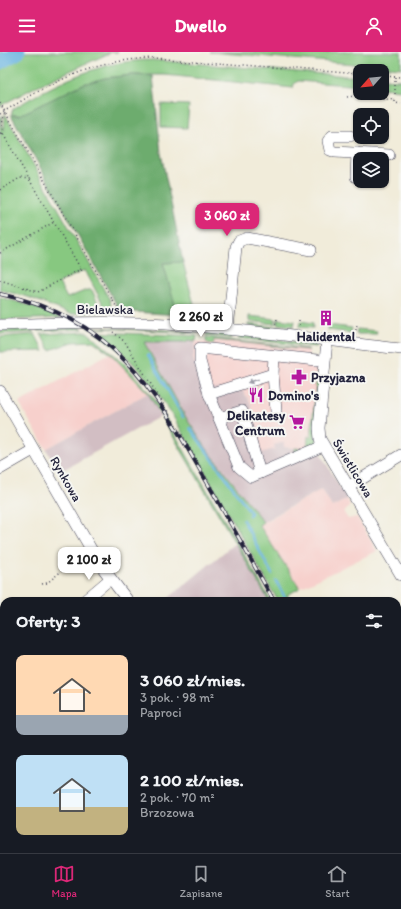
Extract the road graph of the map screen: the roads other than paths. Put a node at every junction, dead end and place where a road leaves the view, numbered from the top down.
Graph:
1 (350, 136) dead end
2 (353, 153) edge
3 (311, 250) dead end
4 (0, 326) edge
5 (228, 329) junction
6 (327, 340) junction
7 (401, 349) edge
8 (274, 356) junction
9 (317, 360) dead end
10 (273, 374) junction
11 (0, 391) edge
12 (207, 392) junction
13 (276, 411) dead end
14 (219, 418) junction
15 (323, 446) junction
16 (33, 450) junction
17 (401, 455) edge
18 (0, 469) edge
19 (260, 473) junction
20 (348, 487) junction
21 (401, 575) edge
22 (110, 579) junction
23 (89, 597) edge
24 (125, 597) edge

1 - 2 street
3 - 5 street
4 - 5 street, Bielawska
5 - 6 street, Bielawska
6 - 7 street, Bielawska
6 - 15 street, Świetlicowa
8 - 9 street
8 - 10 street
8 - 12 street
10 -> 12 street
10 - 13 street
11 - 16 street, Rynkowa
12 - 14 street
14 - 19 street
14 - 19 street
15 - 19 street
15 - 20 street, Świetlicowa
16 - 18 street
16 - 22 street, Rynkowa
17 - 20 street
20 - 21 street, Świetlicowa
22 - 23 street
22 - 24 street, Rynkowa

